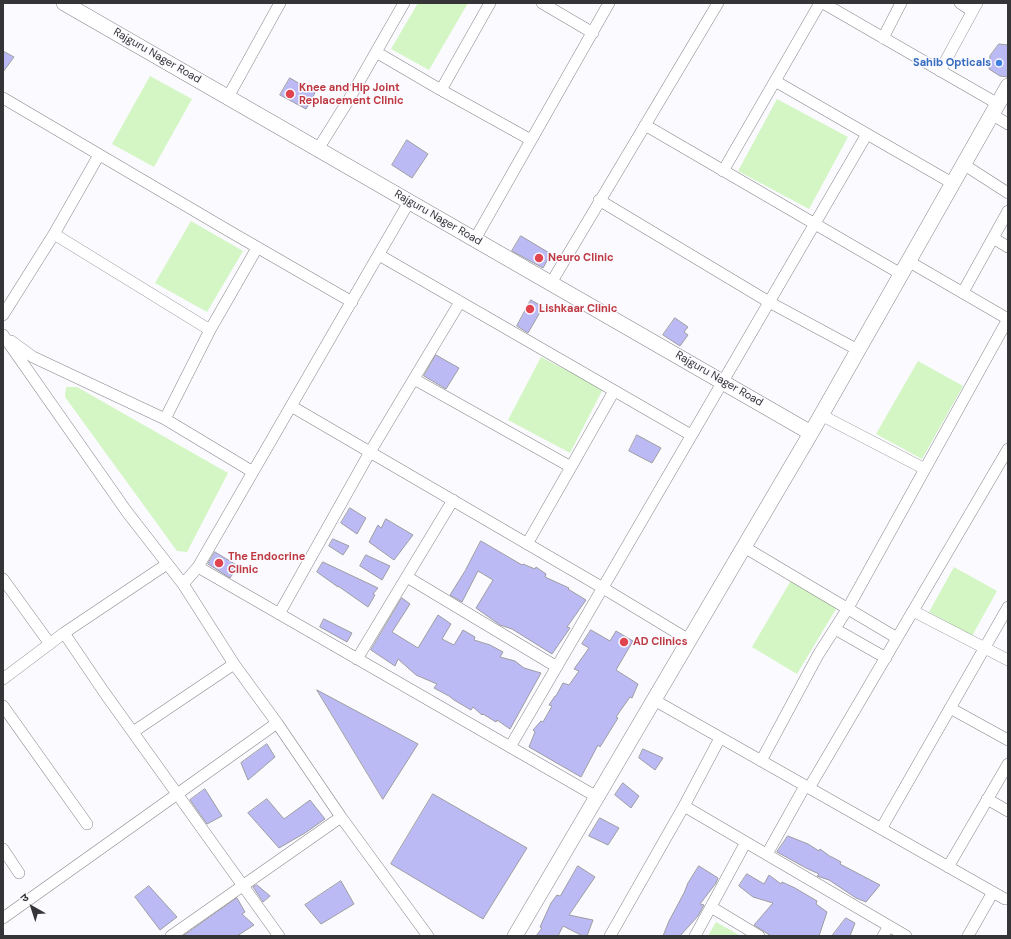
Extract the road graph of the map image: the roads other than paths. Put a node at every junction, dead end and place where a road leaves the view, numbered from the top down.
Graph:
1 (280, 3) edge
2 (404, 3) edge
3 (490, 3) edge
4 (542, 3) edge
5 (610, 3) edge
6 (718, 3) edge
7 (901, 3) edge
8 (960, 3) edge
9 (67, 4) edge
10 (826, 4) edge
11 (975, 7) edge
12 (593, 33) junction
13 (883, 38) junction
14 (376, 52) junction
15 (940, 71) junction
16 (775, 81) junction
17 (1008, 86) edge
18 (441, 90) junction
19 (228, 97) junction
20 (4, 102) edge
21 (995, 109) junction
22 (1008, 124) edge
23 (645, 125) junction
24 (867, 134) junction
25 (531, 140) junction
26 (318, 149) junction
27 (99, 154) junction
28 (963, 164) junction
29 (723, 171) junction
30 (952, 184) junction
31 (1008, 193) edge
32 (599, 200) junction
33 (409, 202) junction
34 (1008, 211) edge
35 (814, 224) junction
36 (54, 234) junction
37 (993, 238) junction
38 (474, 239) junction
39 (1008, 246) edge
40 (257, 248) junction
41 (379, 255) junction
42 (908, 261) junction
43 (901, 274) junction
44 (550, 283) junction
45 (962, 292) junction
46 (352, 302) junction
47 (460, 302) junction
48 (769, 302) junction
49 (3, 315) edge
50 (1008, 319) edge
51 (210, 330) junction
52 (3, 335) edge
53 (858, 350) junction
54 (414, 379) junction
55 (722, 381) junction
56 (614, 391) junction
57 (291, 406) junction
58 (821, 415) junction
59 (165, 419) junction
60 (811, 433) junction
61 (691, 435) junction
62 (1008, 449) edge
63 (370, 452) junction
64 (571, 467) junction
65 (925, 469) junction
66 (253, 472) junction
67 (453, 500) junction
68 (527, 544) junction
69 (744, 547) junction
70 (167, 564) junction
71 (198, 567) junction
72 (407, 577) junction
73 (3, 579) edge
74 (183, 584) junction
75 (603, 588) junction
76 (1008, 607) edge
77 (848, 608) junction
78 (913, 611) junction
79 (279, 614) junction
80 (835, 629) junction
81 (64, 634) junction
82 (897, 638) junction
83 (689, 640) junction
84 (50, 644) junction
85 (985, 648) junction
86 (886, 658) junction
87 (357, 659) junction
88 (1008, 660) edge
89 (234, 664) junction
90 (557, 667) junction
91 (3, 679) edge
92 (654, 700) junction
93 (3, 706) edge
94 (950, 708) junction
95 (277, 723) junction
96 (133, 732) junction
97 (720, 738) junction
98 (1008, 740) edge
99 (510, 747) junction
100 (761, 761) junction
101 (1008, 764) edge
102 (807, 787) junction
103 (178, 793) junction
104 (597, 797) junction
105 (987, 799) junction
106 (684, 806) junction
107 (1008, 812) edge
108 (341, 817) junction
109 (87, 824) dead end
110 (882, 829) junction
111 (746, 842) junction
112 (3, 849) edge
113 (766, 854) junction
114 (948, 867) junction
115 (19, 873) dead end
116 (243, 886) junction
117 (993, 892) junction
118 (1008, 900) edge
119 (711, 907) junction
120 (3, 918) edge
121 (886, 931) edge
122 (171, 936) edge
123 (279, 936) edge
124 (428, 936) edge
125 (515, 936) edge
126 (610, 936) edge
127 (695, 936) edge
128 (759, 936) edge
129 (906, 936) edge
130 (968, 936) edge

1 - 19 street
2 - 14 street
3 - 18 street
4 - 12 street
5 - 12 street
6 - 23 street
7 - 13 street
8 - 11 street
9 - 19 street, Rajguru Nager Road
10 - 13 street
10 - 16 street
11 - 15 street
12 - 25 street
13 - 15 street
14 - 18 street
14 - 26 street
15 - 21 street
16 - 24 street
16 - 29 street
17 - 21 street
18 - 25 street
19 - 26 street, Rajguru Nager Road
20 - 27 street
21 - 22 street
21 - 28 street
23 - 29 street
23 - 32 street
24 - 30 street
24 - 35 street
25 - 38 street
26 - 33 street, Rajguru Nager Road
27 - 36 street
27 - 40 street
28 - 30 street
28 - 31 street
29 - 35 street
30 - 42 street
32 - 44 street
32 - 48 street
33 - 38 street, Rajguru Nager Road
33 - 41 street
34 - 37 street
35 - 43 street
35 - 48 street
36 - 49 street
36 - 51 street
37 - 39 street
37 - 45 street
38 - 44 street, Rajguru Nager Road
40 - 46 street
40 - 51 street
41 - 46 street
41 - 47 street
42 - 43 street
42 - 45 street
43 - 53 street
44 - 55 street, Rajguru Nager Road
45 - 50 street
46 - 57 street
47 - 54 street
47 - 56 street
48 - 53 street
48 - 55 street
50 - 65 street
51 - 59 street
52 - 59 street
52 - 70 street
53 - 58 street
54 - 63 street
54 - 64 street
55 - 60 street, Rajguru Nager Road
55 - 61 street
56 - 61 street
56 - 64 street
57 - 63 street
57 - 66 street
58 - 60 street
58 - 65 street
59 - 66 street
60 - 69 street
61 - 75 street
62 - 78 street
63 - 67 street
63 - 79 street
64 - 68 street
65 - 77 street
66 - 71 street
67 - 68 street
67 - 72 street
68 - 75 street
69 - 77 street
69 - 83 street
70 - 74 street
70 - 81 street
71 - 74 street
71 - 79 street
72 - 87 street
72 - 90 street
73 - 84 street
74 - 89 street
75 - 83 street
75 - 90 street
76 - 85 street
77 - 80 street
77 - 82 street
78 - 82 street
78 - 85 street
79 - 87 street
80 - 86 street
80 - 100 street
81 - 84 street
81 - 96 street
82 - 86 street
83 - 92 street
84 - 91 street
85 - 88 street
85 - 94 street
86 - 102 street
87 - 99 street
89 - 95 street
89 - 96 street
90 - 99 street
92 - 97 street
92 - 104 street
93 - 109 street
94 - 98 street
94 - 110 street
95 - 103 street
95 - 108 street
96 - 103 street
97 - 100 street
97 - 106 street
99 - 104 street
100 - 102 street
101 - 105 street
102 - 110 street
102 - 113 street
103 - 116 street
103 - 120 street
104 - 125 street
105 - 107 street
105 - 114 street
106 - 111 street
106 - 126 street
108 - 116 street
108 - 124 street
110 - 114 street
111 - 113 street
111 - 119 street
112 - 115 street
113 - 121 street
114 - 117 street
116 - 122 street
116 - 123 street
117 - 118 street
117 - 130 street
119 - 127 street
119 - 128 street
121 - 129 street

